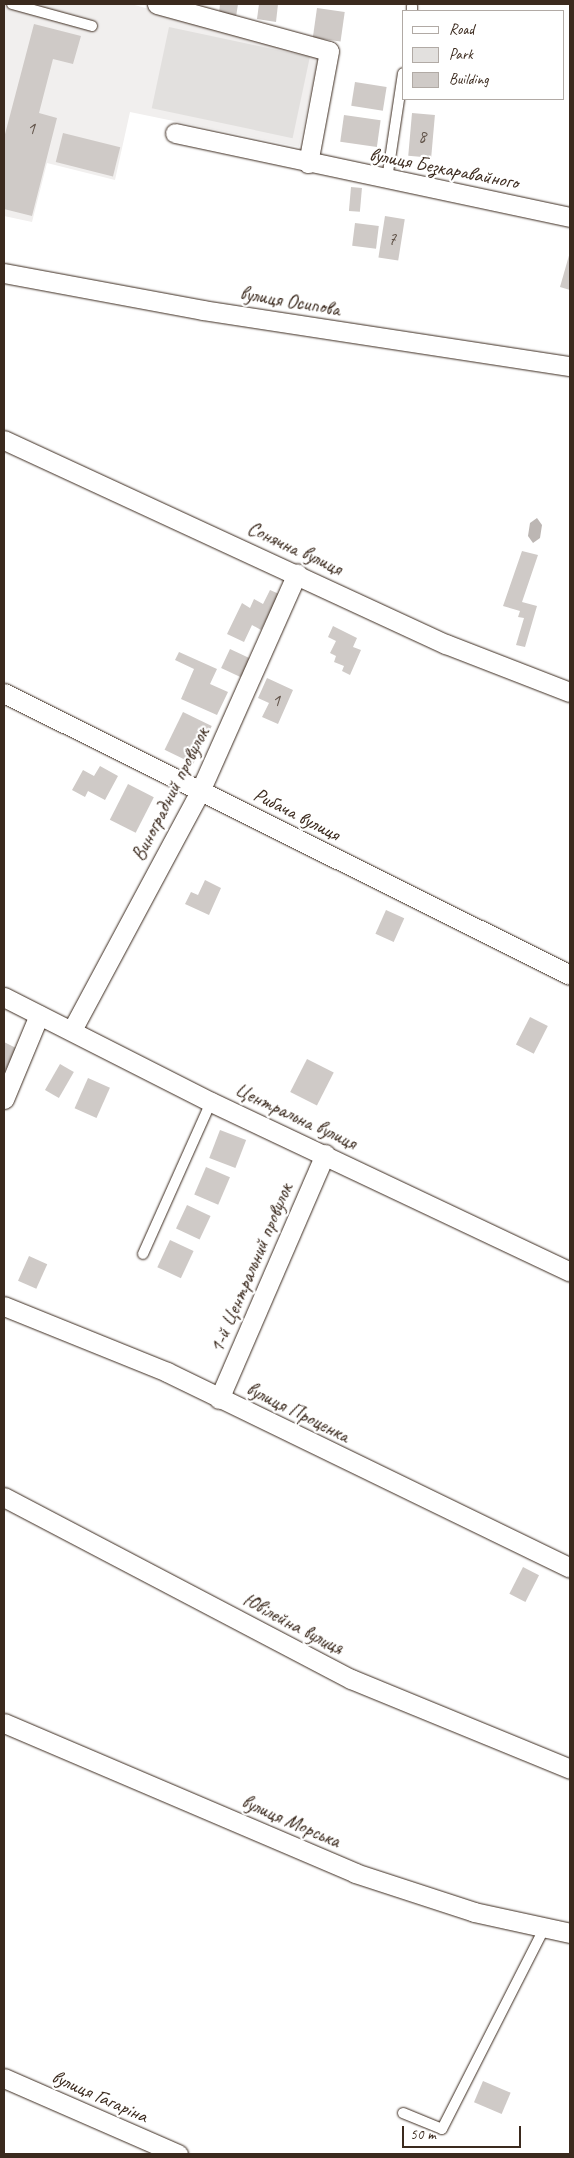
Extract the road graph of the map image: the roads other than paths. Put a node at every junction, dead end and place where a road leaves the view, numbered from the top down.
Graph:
1 (12, 4) edge
2 (157, 4) edge
3 (92, 26) dead end
4 (402, 80) edge
5 (175, 133) dead end
6 (308, 164) junction
7 (387, 179) junction
8 (570, 216) edge
9 (4, 273) edge
10 (570, 366) edge
11 (4, 440) edge
12 (298, 573) junction
13 (570, 692) edge
14 (4, 693) edge
15 (201, 790) junction
16 (570, 975) edge
17 (4, 997) edge
18 (40, 1015) junction
19 (72, 1030) junction
20 (4, 1099) edge
21 (211, 1102) junction
22 (325, 1154) junction
23 (143, 1254) dead end
24 (570, 1272) edge
25 (4, 1306) edge
26 (219, 1399) junction
27 (4, 1497) edge
28 (570, 1568) edge
29 (4, 1723) edge
30 (570, 1769) edge
31 (545, 1927) junction
32 (570, 1932) edge
33 (4, 2078) edge
34 (403, 2113) dead end
35 (178, 2154) edge

1 - 3 lane
2 - 6 street
4 - 7 lane
5 - 6 street, вулиця Безкаравайного
6 - 7 street, вулиця Безкаравайного
7 - 8 street, вулиця Безкаравайного
9 - 10 street, вулиця Осипова
11 - 12 street, Сонячна вулиця
12 - 13 street, Сонячна вулиця
12 - 15 street, Виноградний провулок
14 - 15 street, Рибача вулиця
15 - 16 street, Рибача вулиця
15 - 19 street, Виноградний провулок
17 - 18 street, Центральна вулиця
18 - 19 street, Центральна вулиця
18 - 20 street
19 - 21 street, Центральна вулиця
21 - 22 street, Центральна вулиця
21 - 23 lane
22 - 24 street, Центральна вулиця
22 - 26 street, 1-й Центральний провулок
25 - 26 street, вулиця Проценка
26 - 28 street, вулиця Проценка
27 - 30 street, Ювілейна вулиця
29 - 31 street, вулиця Морська
31 - 32 street, вулиця Морська
31 - 34 lane
33 - 35 street, вулиця Гагаріна

